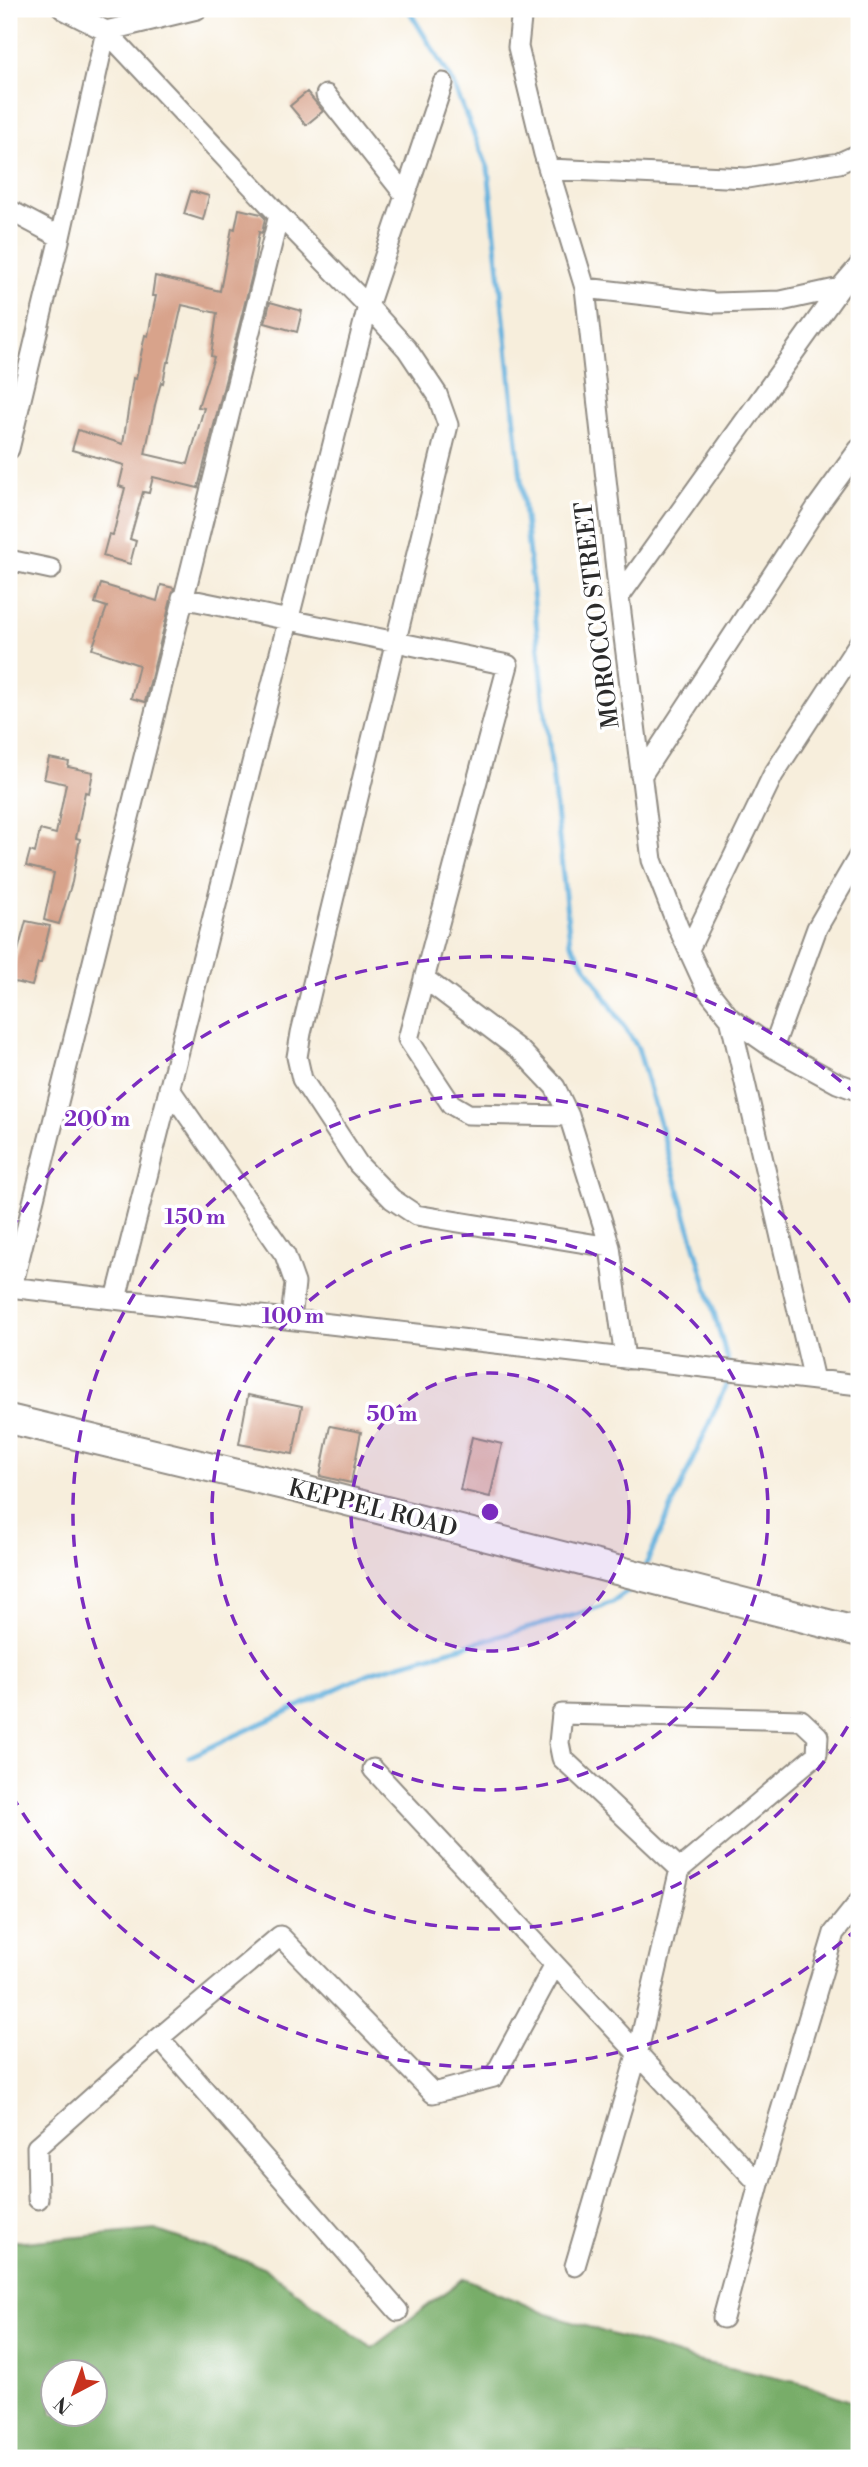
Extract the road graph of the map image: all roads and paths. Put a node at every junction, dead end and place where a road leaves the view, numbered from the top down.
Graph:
1 (63, 9) edge
2 (197, 9) edge
3 (522, 9) edge
4 (106, 31) junction
5 (443, 83) dead end
6 (326, 95) dead end
7 (859, 154) edge
8 (549, 169) junction
9 (405, 195) junction
10 (9, 210) edge
11 (279, 215) junction
12 (60, 237) junction
13 (859, 266) edge
14 (585, 288) junction
15 (840, 288) junction
16 (368, 306) junction
17 (15, 396) edge
18 (9, 449) edge
19 (859, 449) edge
20 (9, 560) edge
21 (51, 569) dead end
22 (619, 597) junction
23 (182, 598) junction
24 (288, 620) junction
25 (395, 643) junction
26 (859, 643) edge
27 (641, 776) junction
28 (859, 856) edge
29 (689, 949) junction
30 (424, 978) junction
31 (730, 1018) junction
32 (773, 1048) junction
33 (169, 1088) junction
34 (859, 1091) edge
35 (569, 1116) junction
36 (610, 1247) junction
37 (10, 1287) edge
38 (116, 1299) junction
39 (291, 1319) junction
40 (625, 1359) junction
41 (814, 1380) junction
42 (859, 1385) edge
43 (9, 1419) edge
44 (859, 1632) edge
45 (373, 1769) dead end
46 (680, 1869) junction
47 (859, 1902) edge
48 (554, 1966) junction
49 (159, 2038) junction
50 (637, 2055) junction
51 (759, 2185) junction
52 (38, 2199) dead end
53 (575, 2266) dead end
54 (398, 2311) dead end
55 (723, 2318) dead end

1 - 4 street
2 - 4 street
3 - 8 street, MOROCCO STREET
4 - 11 street
4 - 12 street
5 - 9 street
6 - 9 street
7 - 8 street
8 - 14 street, MOROCCO STREET
9 - 16 street
10 - 12 street
11 - 16 street
11 - 23 street
12 - 17 street
13 - 15 street
14 - 15 street
14 - 22 street, MOROCCO STREET
15 - 22 street
16 - 24 street
16 - 25 street
17 - 18 street
19 - 27 street
20 - 21 street
22 - 27 street, MOROCCO STREET
23 - 24 street
23 - 37 street
24 - 25 street
24 - 33 street
25 - 30 street
25 - 36 street
26 - 29 street
27 - 29 street, MOROCCO STREET
28 - 32 street
29 - 31 street, MOROCCO STREET
30 - 35 street
30 - 35 street
31 - 32 street, MOROCCO STREET
31 - 41 street
32 - 34 street, MOROCCO STREET
33 - 38 street
33 - 39 street
35 - 36 street
36 - 40 street
37 - 38 street
38 - 39 street
39 - 40 street
40 - 41 street
41 - 42 street
43 - 44 street, KEPPEL ROAD
45 - 48 street
46 - 46 street
46 - 50 street
47 - 51 street
48 - 49 street
48 - 50 street
49 - 52 street
49 - 54 street
50 - 51 street
50 - 53 street
51 - 55 street

